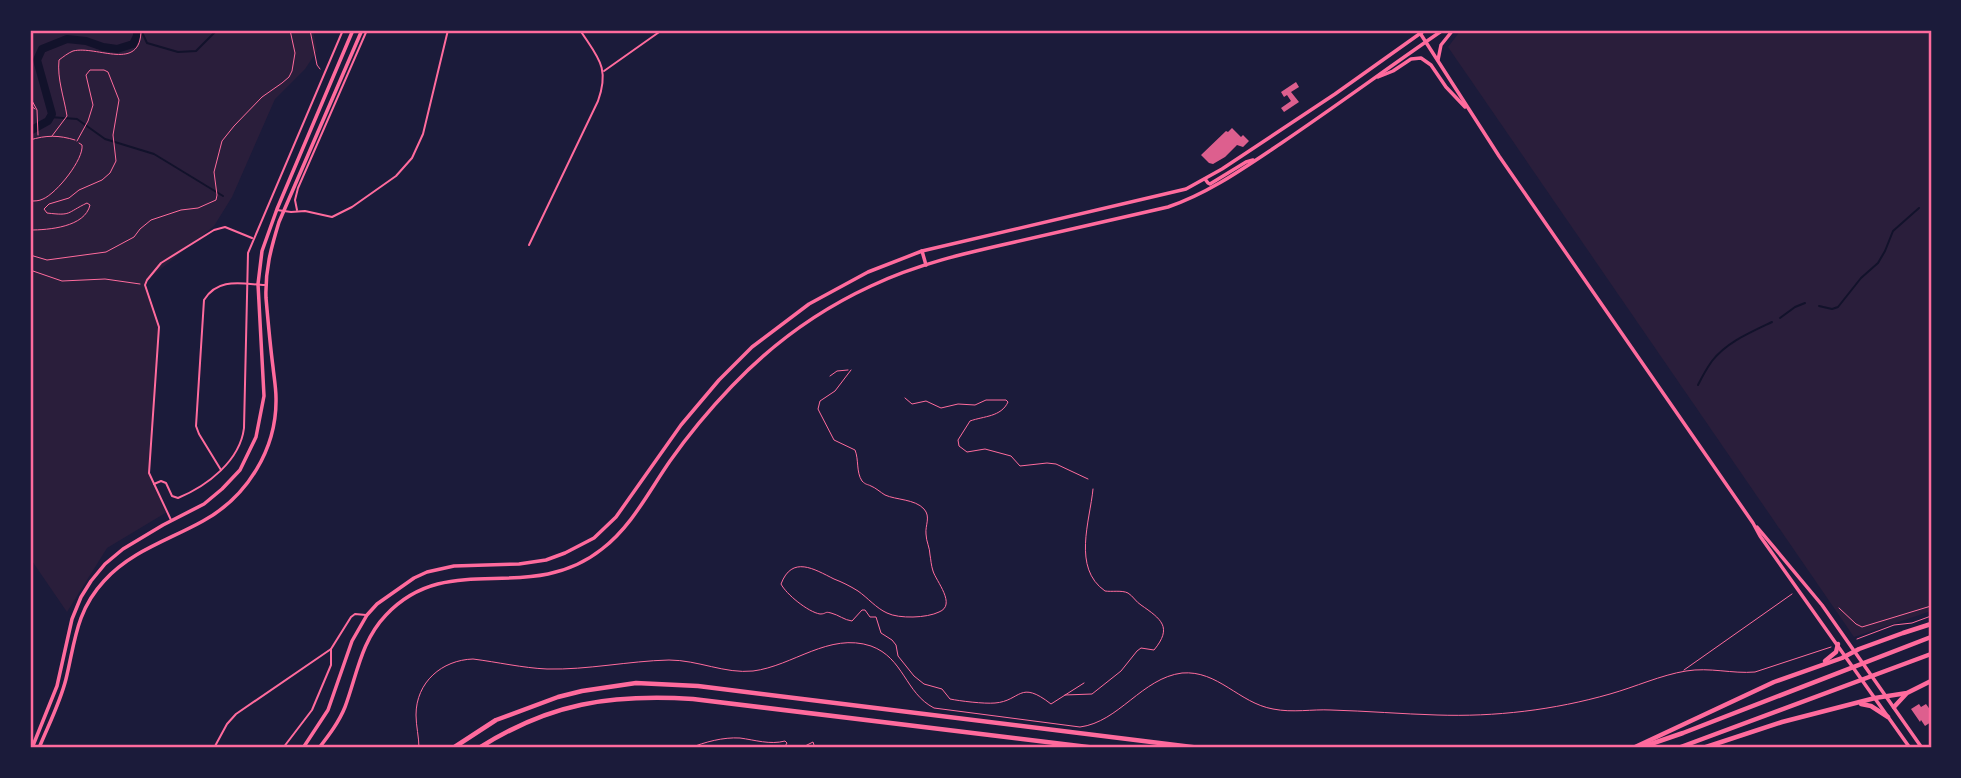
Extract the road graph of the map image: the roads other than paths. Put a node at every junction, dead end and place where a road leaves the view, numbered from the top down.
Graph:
1 (343, 30) edge
2 (353, 30) edge
3 (364, 30) edge
4 (448, 30) edge
5 (580, 30) edge
6 (662, 30) edge
7 (1426, 30) edge
8 (1443, 30) edge
9 (1453, 30) edge
10 (1420, 33) junction
11 (1426, 42) junction
12 (1438, 60) junction
13 (603, 71) junction
14 (1374, 78) junction
15 (1471, 114) junction
16 (1255, 161) junction
17 (1205, 179) junction
18 (276, 209) junction
19 (284, 211) junction
20 (298, 211) junction
21 (253, 239) junction
22 (529, 244) dead end
23 (922, 251) junction
24 (926, 265) junction
25 (246, 284) junction
26 (258, 284) junction
27 (265, 285) junction
28 (221, 471) junction
29 (154, 484) junction
30 (171, 521) junction
31 (1753, 523) junction
32 (367, 615) junction
33 (1931, 624) edge
34 (1931, 637) edge
35 (1838, 644) junction
36 (331, 649) junction
37 (1856, 654) junction
38 (1931, 654) edge
39 (1847, 658) junction
40 (1818, 665) junction
41 (1931, 681) edge
42 (1907, 693) junction
43 (1874, 695) junction
44 (1886, 696) junction
45 (1850, 706) junction
46 (1894, 707) junction
47 (1888, 717) junction
48 (32, 748) edge
49 (39, 748) edge
50 (214, 748) edge
51 (283, 748) edge
52 (303, 748) edge
53 (319, 748) edge
54 (453, 748) edge
55 (479, 748) edge
56 (1096, 748) edge
57 (1200, 748) edge
58 (1633, 748) edge
59 (1638, 748) edge
60 (1678, 748) edge
61 (1703, 748) edge
62 (1910, 748) edge
63 (1922, 748) edge

1 - 21 street
2 - 18 main road
3 - 19 main road
3 - 20 street
4 - 20 street
5 - 13 street
6 - 13 street
7 - 10 main road
8 - 11 main road
9 - 12 main road
10 - 11 main road
10 - 17 main road
11 - 12 main road
11 - 14 main road
12 - 15 main road
13 - 22 street
14 - 15 main road
14 - 16 main road
15 - 31 main road
16 - 17 main road
16 - 24 main road
17 - 23 main road
18 - 19 street
18 - 26 main road
19 - 20 street
19 - 27 main road
21 - 25 street
21 - 29 street
23 - 24 main road
23 - 32 main road
24 - 53 main road
25 - 26 street
25 - 28 street
25 - 28 street
26 - 27 street
26 - 30 main road
27 - 49 main road
28 - 29 street
29 - 30 street
30 - 48 main road
31 - 35 main road
31 - 37 main road
32 - 36 street
32 - 52 main road
33 - 37 highway
34 - 59 highway
35 - 39 main road
35 - 40 highway
36 - 50 street
36 - 51 street
37 - 39 highway
37 - 44 main road
38 - 60 highway
39 - 40 highway
39 - 43 main road
40 - 58 highway
41 - 42 highway
42 - 44 highway
42 - 46 highway
43 - 44 highway
43 - 45 highway
43 - 47 main road
44 - 46 main road
45 - 47 highway
45 - 61 highway
46 - 63 main road
47 - 62 main road
54 - 57 highway
55 - 56 highway

